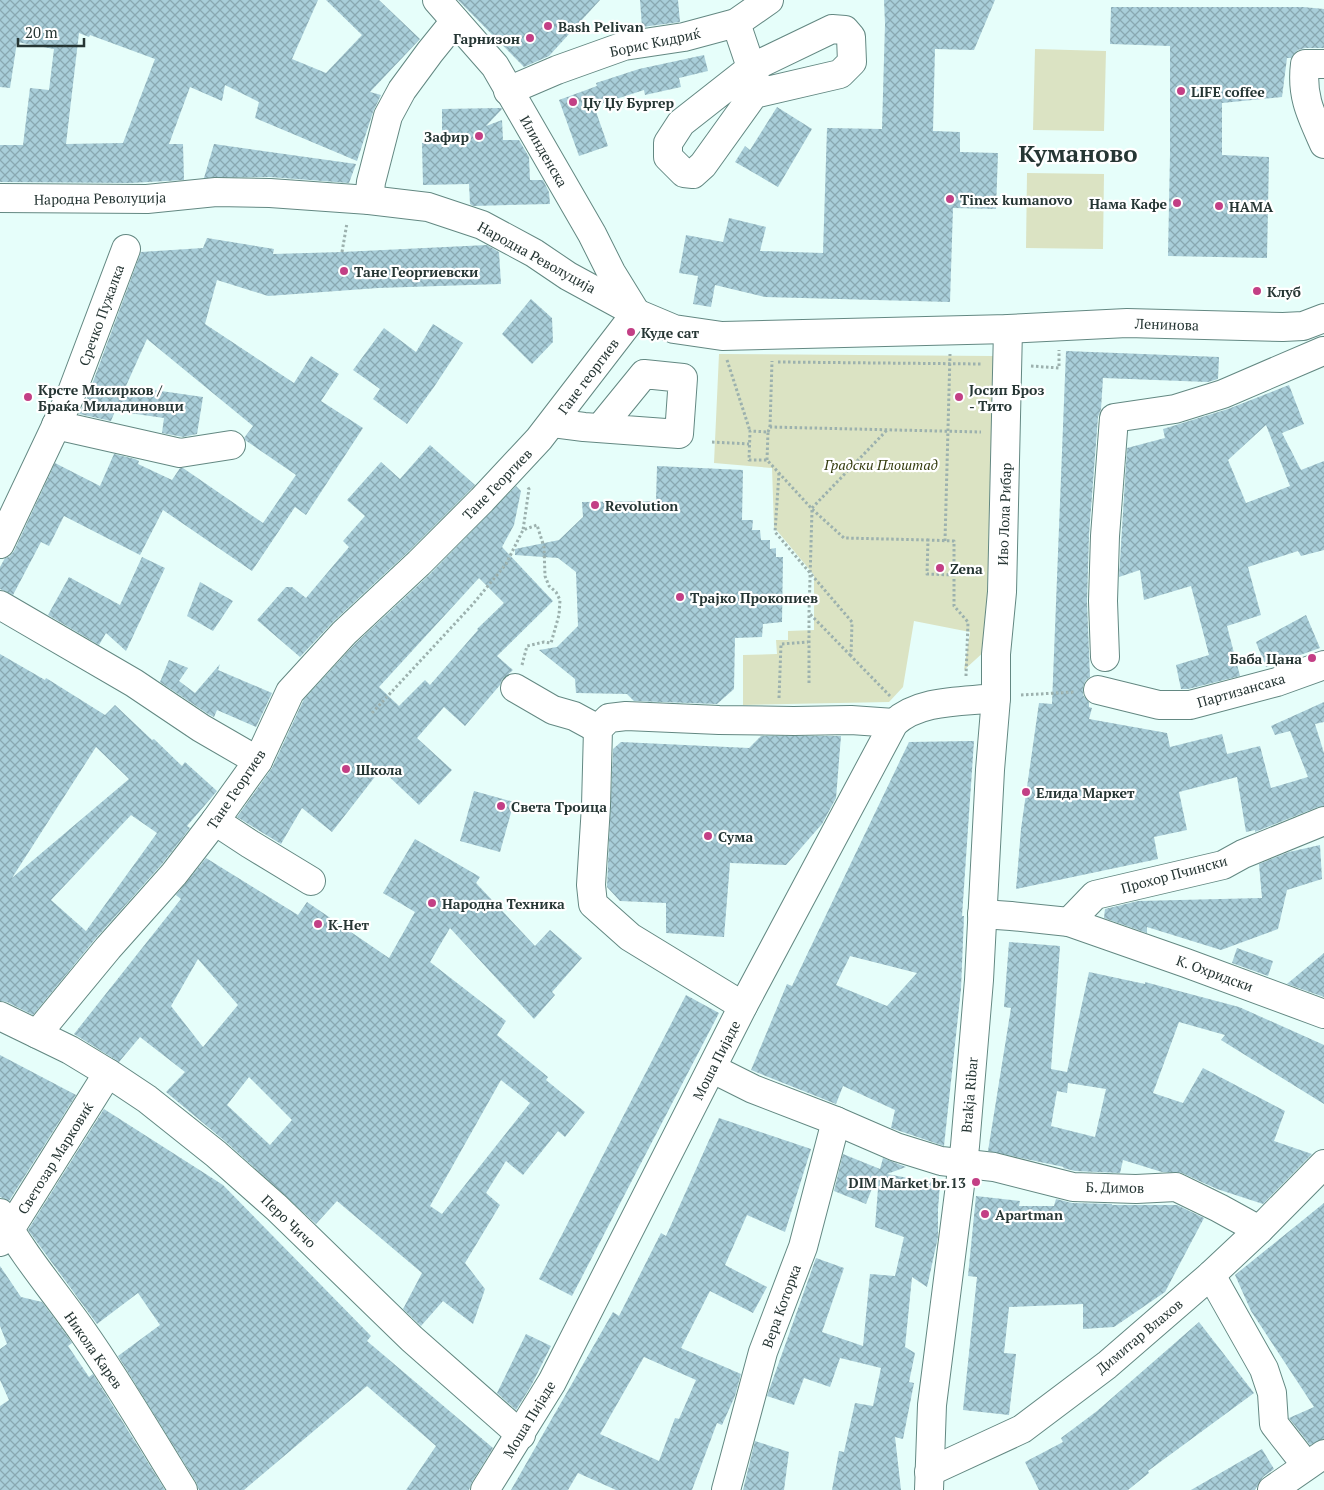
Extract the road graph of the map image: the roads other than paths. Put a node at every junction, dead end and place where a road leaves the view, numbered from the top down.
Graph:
1 (436, 0) edge
2 (769, 0) edge
3 (456, 22) junction
4 (736, 24) junction
5 (1324, 64) edge
6 (752, 81) dead end
7 (508, 91) junction
8 (1324, 144) edge
9 (0, 198) edge
10 (358, 200) junction
11 (592, 234) junction
12 (126, 249) dead end
13 (568, 276) junction
14 (636, 313) junction
15 (1313, 322) edge
16 (1008, 329) junction
17 (1323, 352) edge
18 (56, 425) junction
19 (600, 428) dead end
20 (546, 431) junction
21 (231, 445) dead end
22 (0, 544) edge
23 (0, 605) edge
24 (1105, 657) dead end
25 (1324, 665) edge
26 (515, 688) road end
27 (1098, 690) road end
28 (996, 698) junction
29 (902, 717) junction
30 (598, 729) junction
31 (258, 761) junction
32 (215, 821) junction
33 (1324, 821) edge
34 (311, 881) dead end
35 (982, 914) junction
36 (1069, 922) junction
37 (743, 1006) junction
38 (1324, 1014) edge
39 (0, 1016) edge
40 (37, 1034) junction
41 (713, 1069) junction
42 (108, 1073) junction
43 (836, 1121) junction
44 (962, 1164) junction
45 (1324, 1166) edge
46 (3, 1228) edge
47 (1259, 1230) junction
48 (1211, 1275) junction
49 (521, 1435) junction
50 (1315, 1459) edge
51 (929, 1481) edge
52 (184, 1490) edge
53 (485, 1490) edge
54 (726, 1490) edge
55 (1272, 1490) edge

1 - 3 street, Илинденска
2 - 4 street, Борис Кидриќ
3 - 7 street, Илинденска
3 - 10 street
4 - 6 street
4 - 7 street, Борис Кидриќ
5 - 8 street
7 - 11 street, Илинденска
9 - 10 street, Народна Револуција
10 - 13 street, Народна Револуција
11 - 13 street
11 - 14 street, Илинденска
12 - 18 street, Сречко Пужалка
13 - 14 street, Народна Револуција
14 - 16 street, Народна Револуција
14 - 20 street, Гане георгиев
15 - 16 street, Ленинова
15 - 17 street
16 - 28 street, Иво Лола Рибар
17 - 24 street
18 - 21 street
18 - 22 street, Сречко Пужалка
19 - 20 street
20 - 31 street, Тане Георгиев
23 - 31 street
25 - 27 street, Партизансака
26 - 30 street
28 - 29 street
28 - 35 street, Brakja Ribar
29 - 30 street
29 - 37 street, Моша Пијаде
30 - 37 street
31 - 32 street, Тане Георгиев
32 - 34 street
32 - 40 street, Тане Георгиев
33 - 36 street, Прохор Пчински
35 - 36 street
35 - 44 street, Brakja Ribar
36 - 38 street, К. Охридски
37 - 41 street, Моша Пијаде
39 - 40 street, Перо Чичо
40 - 42 street, Перо Чичо
41 - 43 street, Б. Димов
41 - 49 street, Моша Пијаде
42 - 46 street, Светозар Марковиќ
42 - 49 street, Перо Чичо
43 - 44 street, Б. Димов
43 - 54 street, Вера Которка
44 - 47 street, Б. Димов
44 - 51 street, Brakja Ribar
45 - 47 street, Димитар Влахов
46 - 52 street, Никола Карев
47 - 48 street, Димитар Влахов
48 - 50 street
48 - 51 street, Димитар Влахов
49 - 53 street, Моша Пијаде
50 - 55 street

